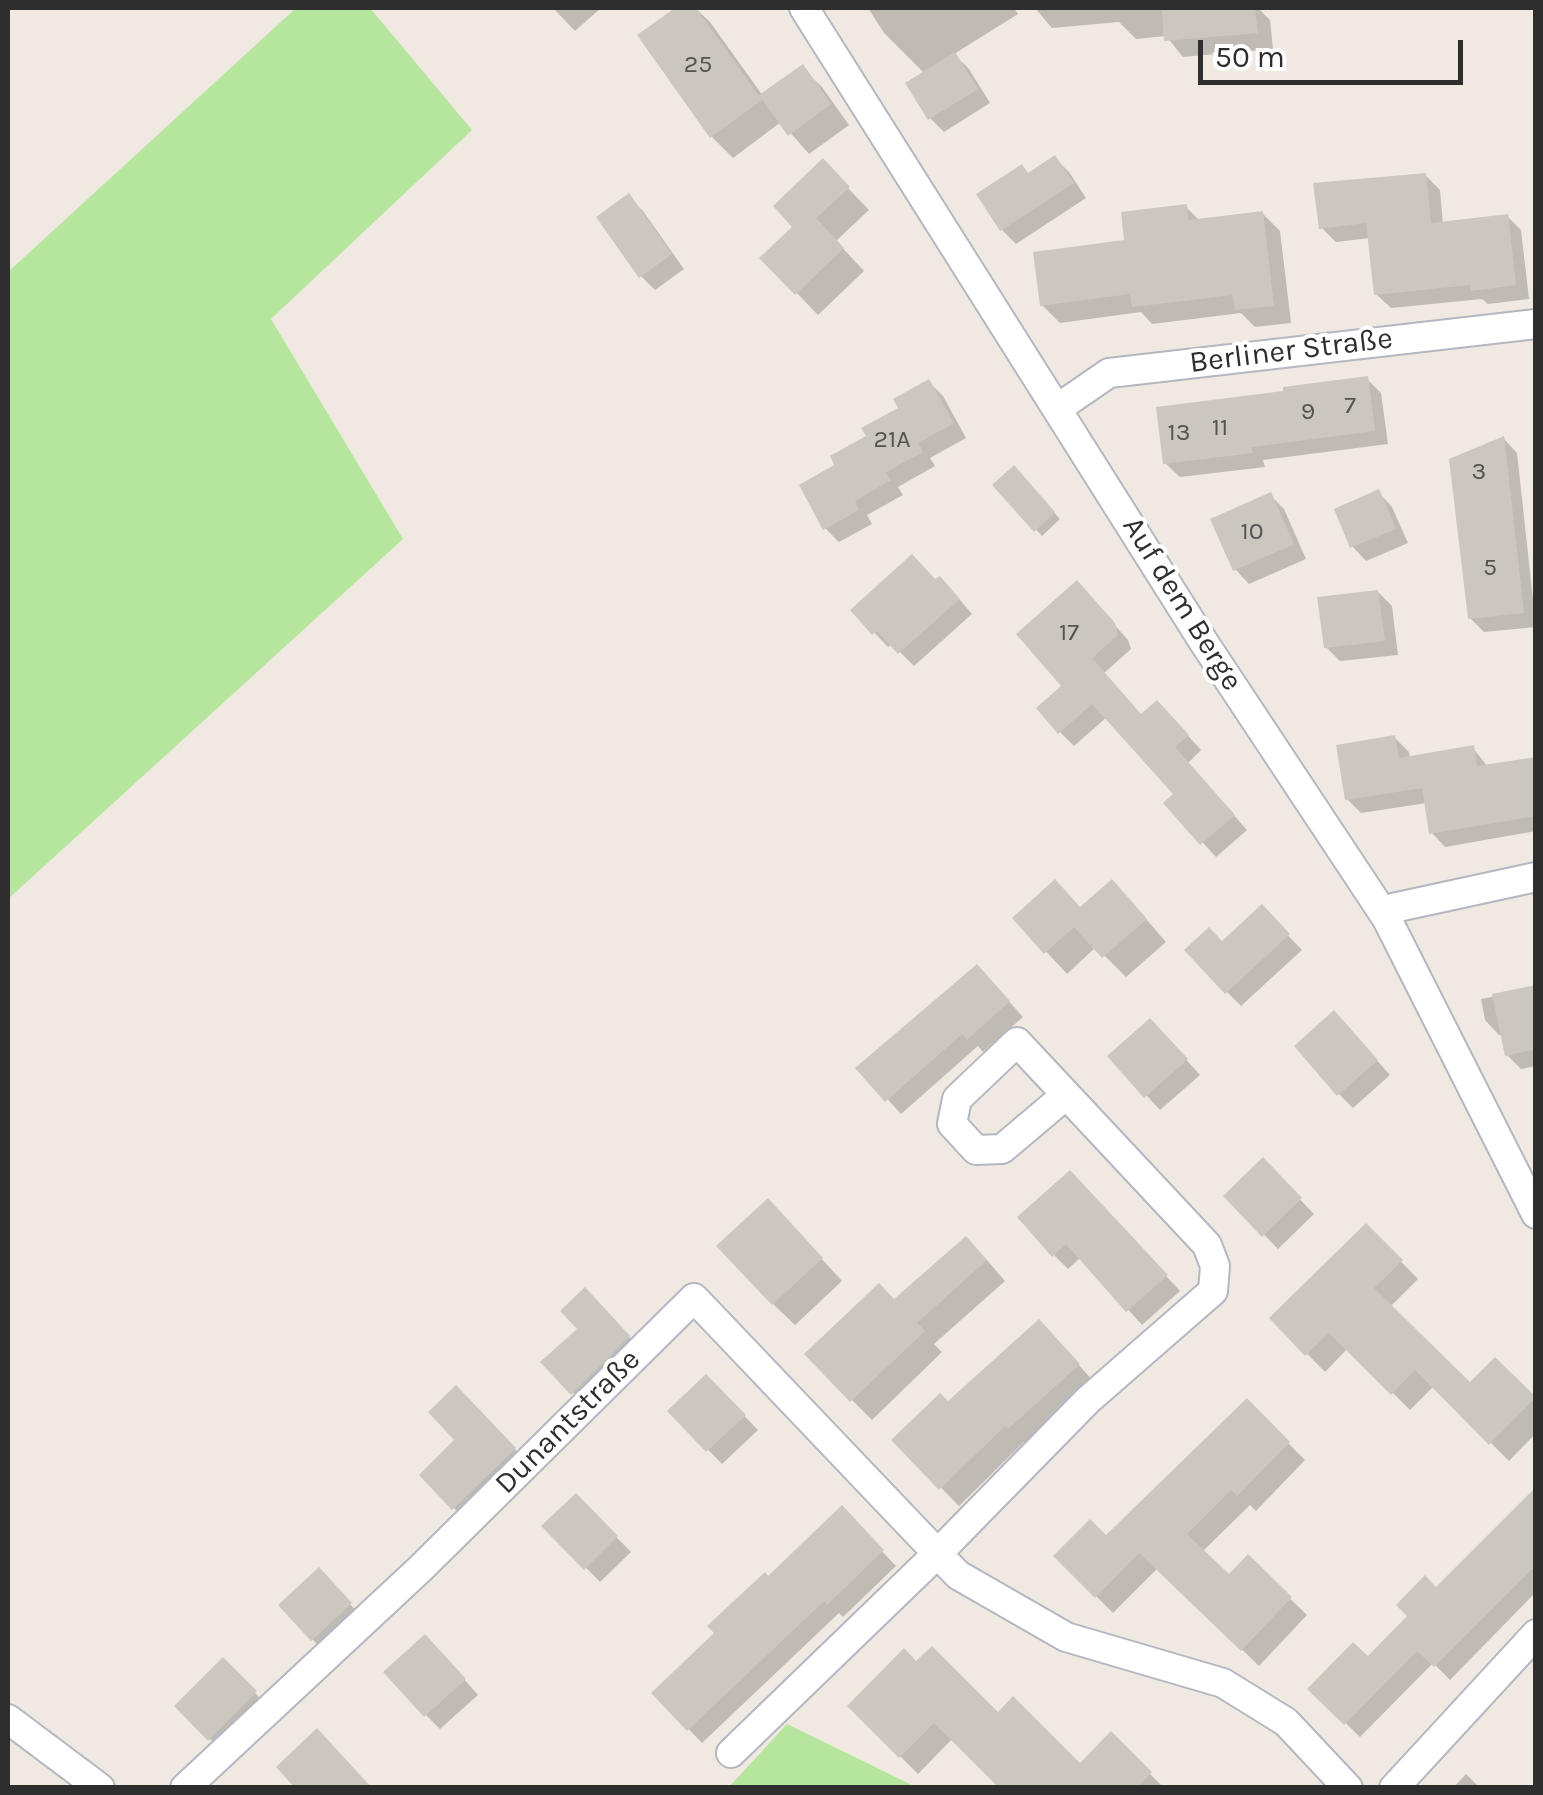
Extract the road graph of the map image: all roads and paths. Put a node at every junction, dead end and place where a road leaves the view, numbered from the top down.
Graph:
1 (804, 8) edge
2 (1536, 324) edge
3 (1058, 408) junction
4 (1536, 877) edge
5 (1387, 919) junction
6 (1066, 1094) dead end
7 (1536, 1214) edge
8 (938, 1552) junction
9 (1536, 1634) edge
10 (8, 1719) edge
11 (731, 1753) dead end
12 (100, 1788) edge
13 (185, 1788) edge
14 (1348, 1788) edge
15 (1394, 1788) edge

1 - 3 street, Auf dem Berge
2 - 3 street, Berliner Straße
3 - 5 street, Auf dem Berge
4 - 5 street
5 - 7 street, Auf dem Berge
6 - 8 street
8 - 11 street
8 - 13 street, Dunantstraße
8 - 14 street, Dunantstraße
9 - 15 street
10 - 12 street

